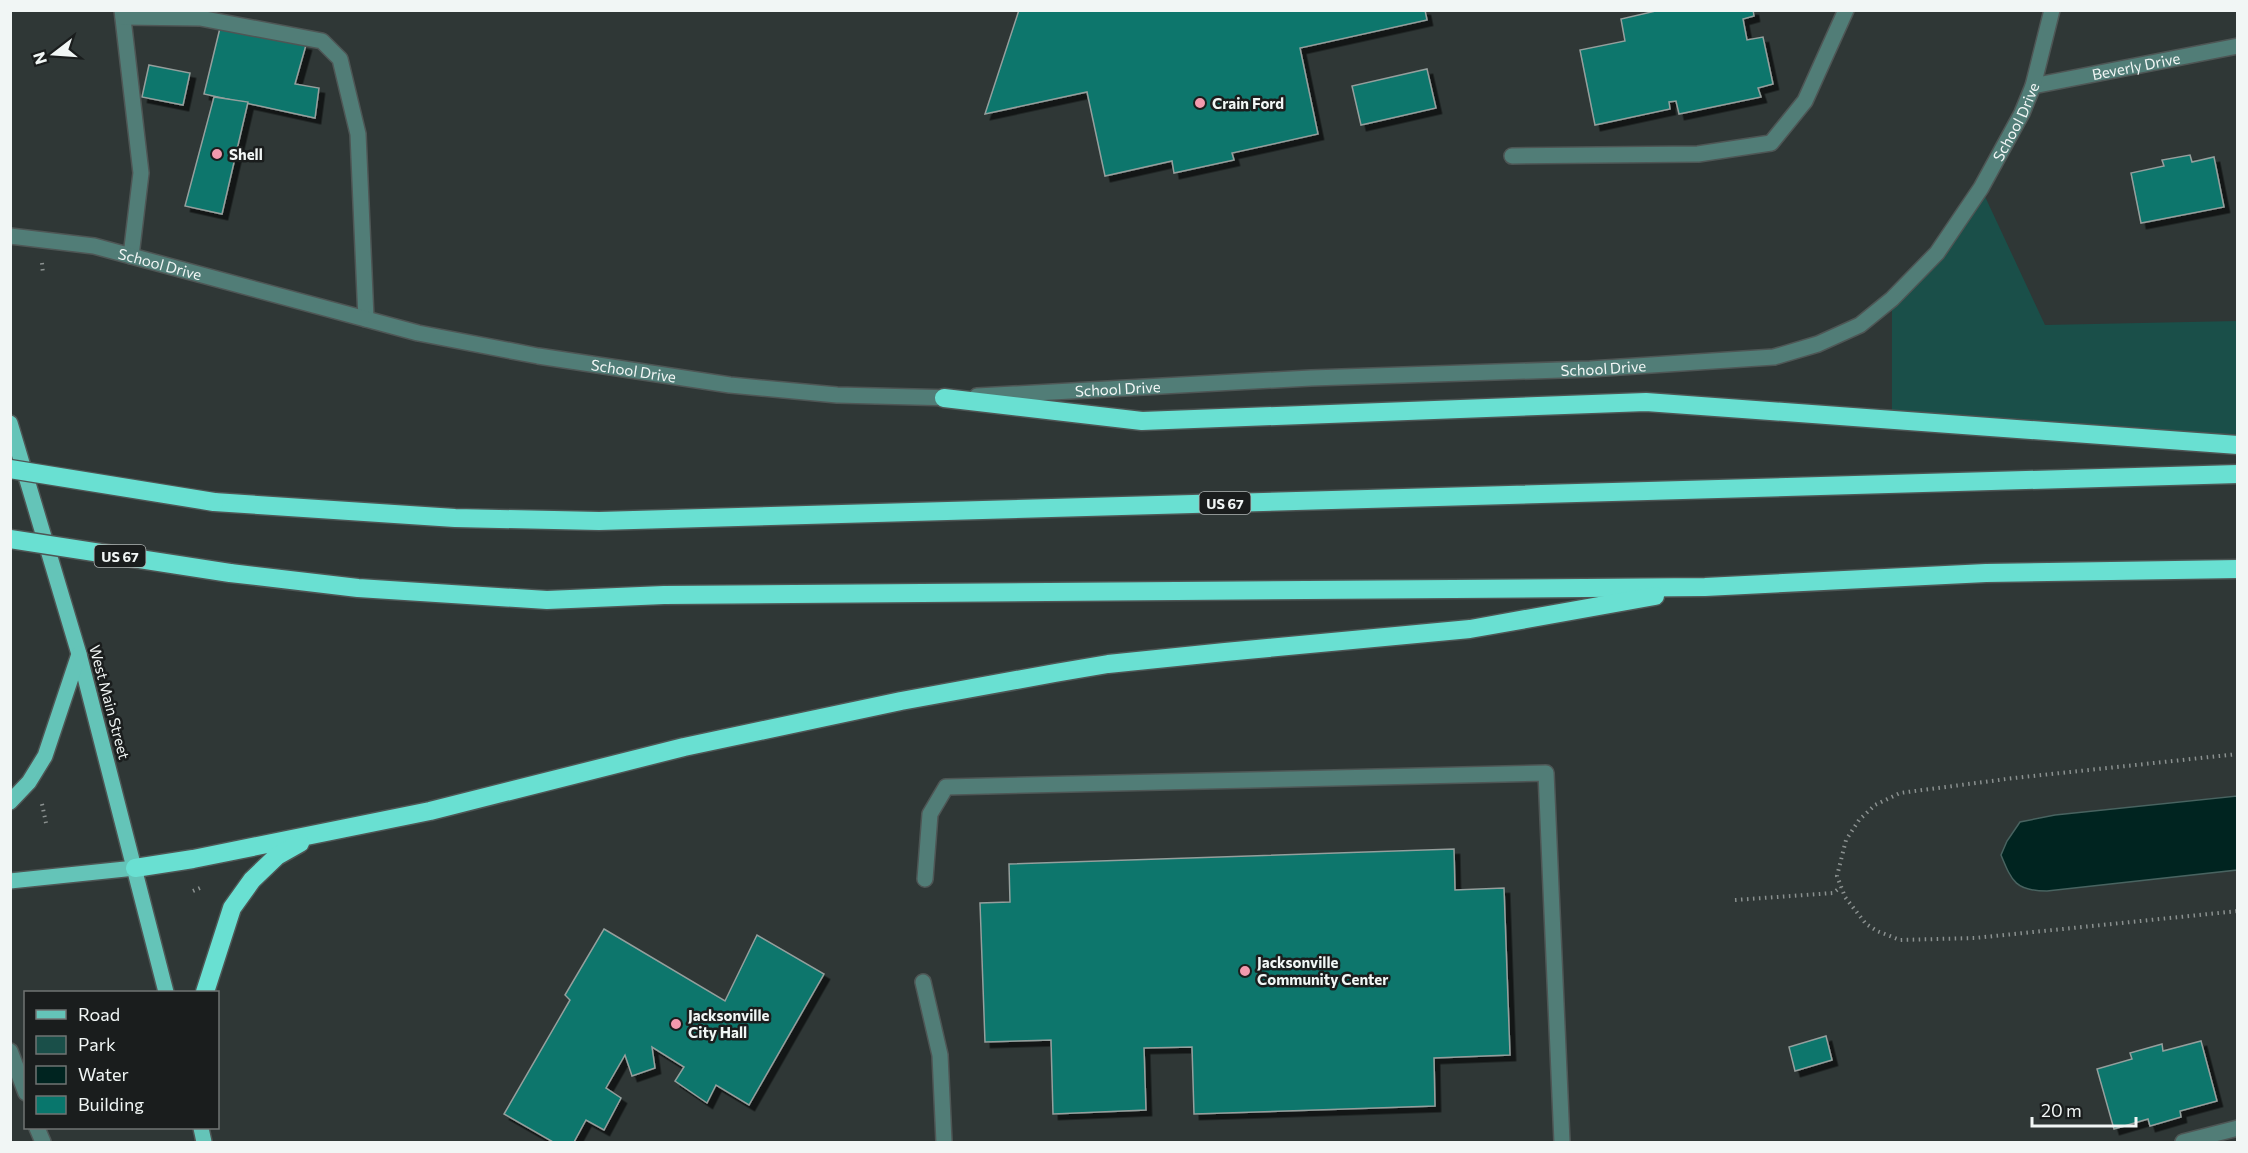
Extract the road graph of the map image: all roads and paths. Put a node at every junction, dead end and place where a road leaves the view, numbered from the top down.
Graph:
1 (1846, 10) edge
2 (2052, 10) edge
3 (123, 14) edge
4 (2238, 46) edge
5 (2033, 87) junction
6 (1512, 156) dead end
7 (10, 236) edge
8 (131, 256) junction
9 (366, 319) junction
10 (944, 398) junction
11 (10, 423) edge
12 (2238, 445) edge
13 (10, 469) edge
14 (2238, 474) edge
15 (10, 539) edge
16 (2238, 569) edge
17 (1705, 587) junction
18 (79, 654) junction
19 (2238, 754) edge
20 (10, 802) edge
21 (42, 803) dead end
22 (46, 824) dead end
23 (312, 836) junction
24 (135, 868) junction
25 (925, 879) dead end
26 (10, 881) edge
27 (202, 887) dead end
28 (1841, 887) junction
29 (193, 891) dead end
30 (1735, 900) dead end
31 (2238, 911) edge
32 (923, 982) dead end
33 (166, 991) edge
34 (206, 991) edge
35 (10, 1051) edge
36 (24, 1088) edge
37 (2238, 1128) edge
38 (944, 1143) edge
39 (1562, 1143) edge
40 (2183, 1143) edge

1 - 6 street
2 - 5 street, School Drive
3 - 8 street
3 - 9 street
4 - 5 street, Beverly Drive
5 - 10 street, School Drive
7 - 8 street, School Drive
8 - 9 street, School Drive
9 - 10 street, School Drive
10 - 12 highway
11 - 18 main road, West Main Street
13 - 14 highway, US 67, bridge
15 - 17 highway, US 67, bridge
16 - 17 highway, US 67
17 - 23 highway
18 - 20 main road
18 - 24 main road, West Main Street
19 - 28 path
21 - 22 path
23 - 24 highway
23 - 34 highway
24 - 26 main road
24 - 33 main road, West Main Street
25 - 39 street
27 - 29 path
28 - 30 path
28 - 31 path
32 - 38 street
35 - 36 street
37 - 40 street

